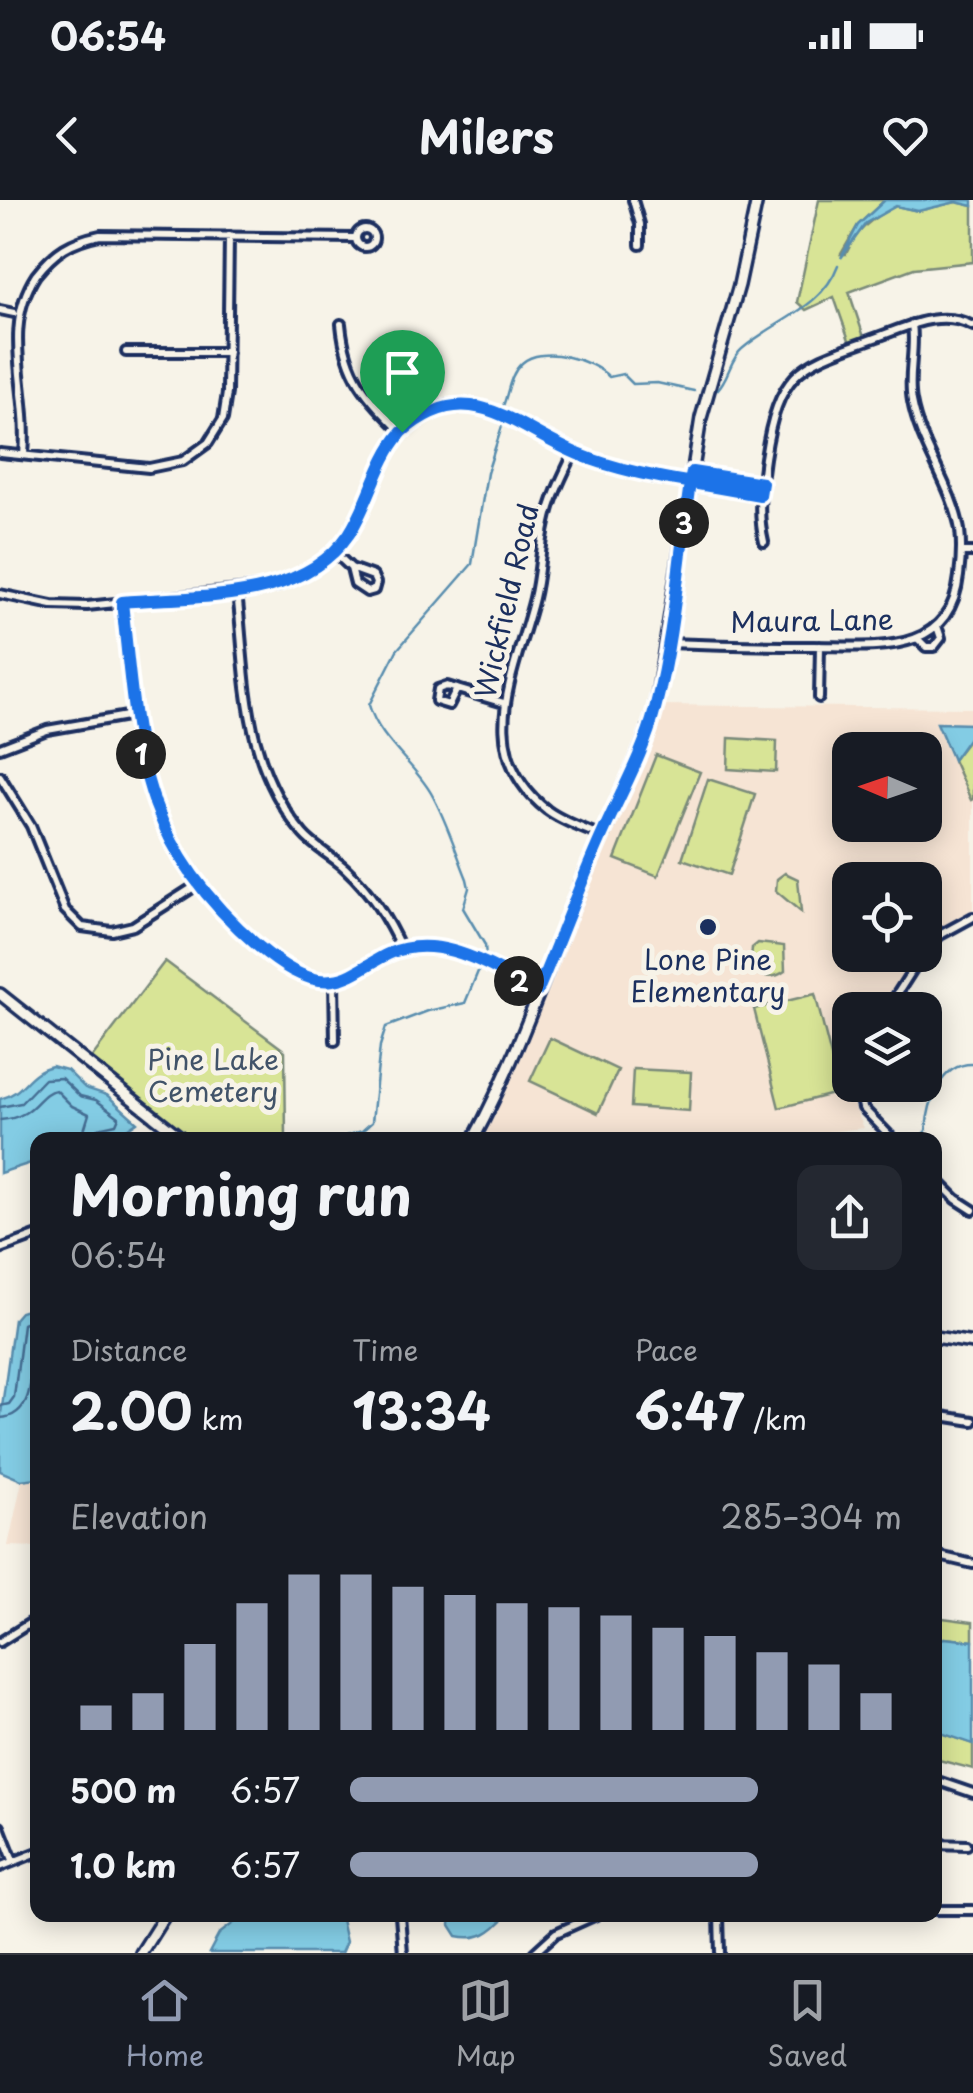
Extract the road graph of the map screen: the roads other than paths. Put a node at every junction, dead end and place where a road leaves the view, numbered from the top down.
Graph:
1 (633, 200) edge
2 (757, 200) edge
3 (229, 236) junction
4 (355, 238) dead end
5 (640, 245) dead end
6 (0, 310) edge
7 (14, 313) junction
8 (341, 324) dead end
9 (912, 324) junction
10 (973, 326) edge
11 (126, 352) dead end
12 (228, 352) junction
13 (402, 432) junction
14 (574, 452) junction
15 (0, 453) edge
16 (24, 454) junction
17 (691, 478) junction
18 (762, 483) junction
19 (760, 495) junction
20 (764, 542) dead end
21 (334, 552) junction
22 (962, 552) junction
23 (973, 552) edge
24 (351, 568) dead end
25 (237, 592) junction
26 (0, 594) edge
27 (122, 602) junction
28 (937, 626) junction
29 (918, 638) junction
30 (667, 643) junction
31 (820, 646) junction
32 (457, 690) dead end
33 (819, 698) dead end
34 (504, 703) junction
35 (133, 715) junction
36 (0, 748) edge
37 (0, 776) edge
38 (601, 836) junction
39 (198, 885) junction
40 (973, 917) edge
41 (942, 934) edge
42 (402, 950) junction
43 (334, 980) junction
44 (538, 990) junction
45 (0, 994) edge
46 (335, 1041) dead end
47 (862, 1102) edge
48 (174, 1132) edge
49 (476, 1132) edge
50 (886, 1132) edge
51 (942, 1185) edge
52 (973, 1210) edge
53 (30, 1238) edge
54 (0, 1249) edge
55 (942, 1338) edge
56 (973, 1343) edge
57 (942, 1416) edge
58 (973, 1421) edge
59 (942, 1557) edge
60 (973, 1564) edge
61 (30, 1623) edge
62 (0, 1642) edge
63 (942, 1782) edge
64 (973, 1792) edge
65 (0, 1827) edge
66 (942, 1844) edge
67 (967, 1844) dead end
68 (30, 1855) edge
69 (13, 1860) junction
70 (0, 1868) edge
71 (942, 1910) edge
72 (973, 1910) edge
73 (161, 1922) edge
74 (401, 1922) edge
75 (580, 1922) edge
76 (719, 1922) edge
77 (141, 1953) edge
78 (403, 1953) edge
79 (534, 1953) edge
80 (720, 1953) edge

1 - 5 street
2 - 17 street
3 - 4 street
3 - 7 street
3 - 12 street
6 - 7 street
7 - 16 street
8 - 13 street
9 - 10 street
9 - 18 street
9 - 22 street
11 - 12 street
12 - 16 street
13 - 14 street
13 - 21 street
14 - 17 street
14 - 34 street, Wickfield Road
15 - 16 street
17 - 18 street
17 - 19 street
17 - 30 street
18 - 19 street
19 - 20 street
21 - 24 street
21 - 25 street
22 - 23 street
22 - 28 street
25 - 27 street
25 - 42 street
26 - 27 street
27 - 35 street
28 - 29 street, Maura Lane
28 - 29 street
29 - 31 street, Maura Lane
30 - 31 street, Maura Lane
30 - 38 street
31 - 33 street
32 - 34 street
34 - 38 street, Wickfield Road
35 - 36 street
35 - 39 street
37 - 39 street
38 - 44 street
39 - 43 street
40 - 41 street
42 - 43 street
42 - 44 street
43 - 46 street
44 - 49 street
45 - 48 street
47 - 50 street
51 - 52 street
53 - 54 street
55 - 56 street
57 - 58 street
59 - 60 street
61 - 62 street
63 - 64 street
65 - 69 street
66 - 67 street
68 - 69 street
69 - 70 street
71 - 72 street
73 - 77 street
74 - 78 street
75 - 79 street
76 - 80 street

